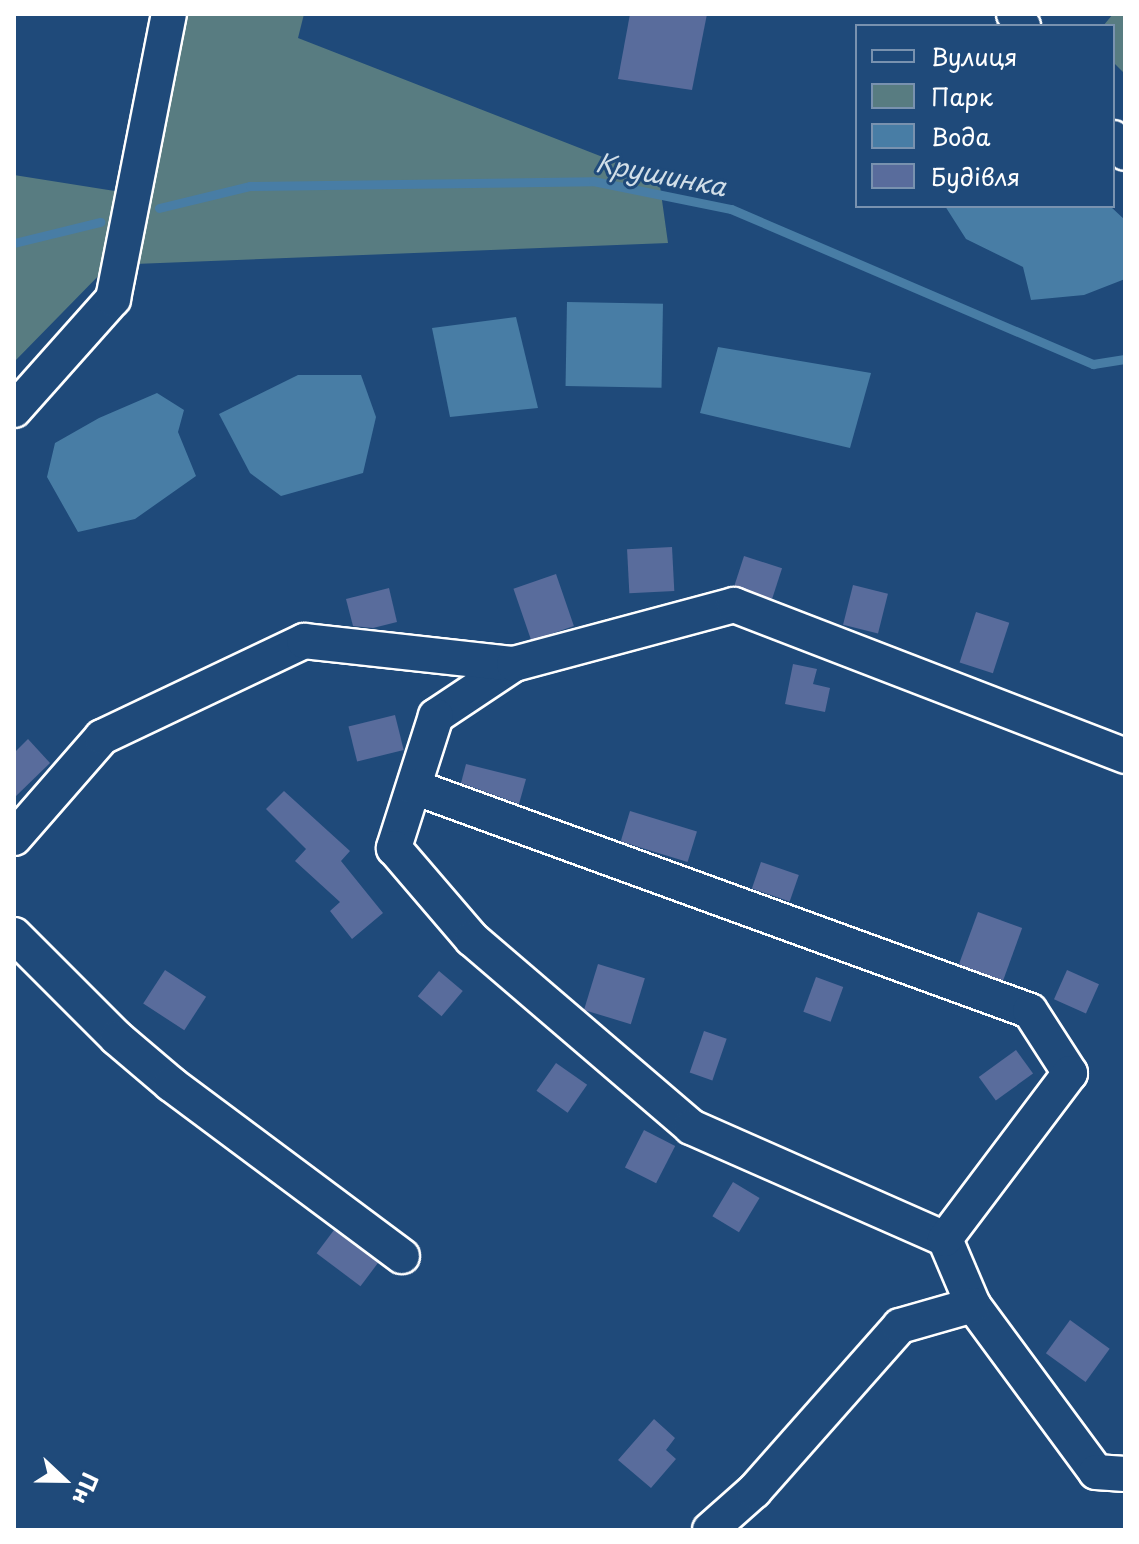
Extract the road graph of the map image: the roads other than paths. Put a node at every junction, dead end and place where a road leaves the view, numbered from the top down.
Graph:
1 (169, 14) edge
2 (14, 410) edge
3 (514, 664) junction
4 (1125, 756) edge
5 (414, 787) junction
6 (14, 838) edge
7 (14, 935) edge
8 (945, 1239) junction
9 (402, 1256) dead end
10 (973, 1305) junction
11 (1125, 1474) edge
12 (710, 1530) edge

1 - 2 street
3 - 4 street
3 - 5 street
3 - 6 street
5 - 8 street
5 - 8 street
7 - 9 street
8 - 10 street
10 - 11 street
10 - 12 street

